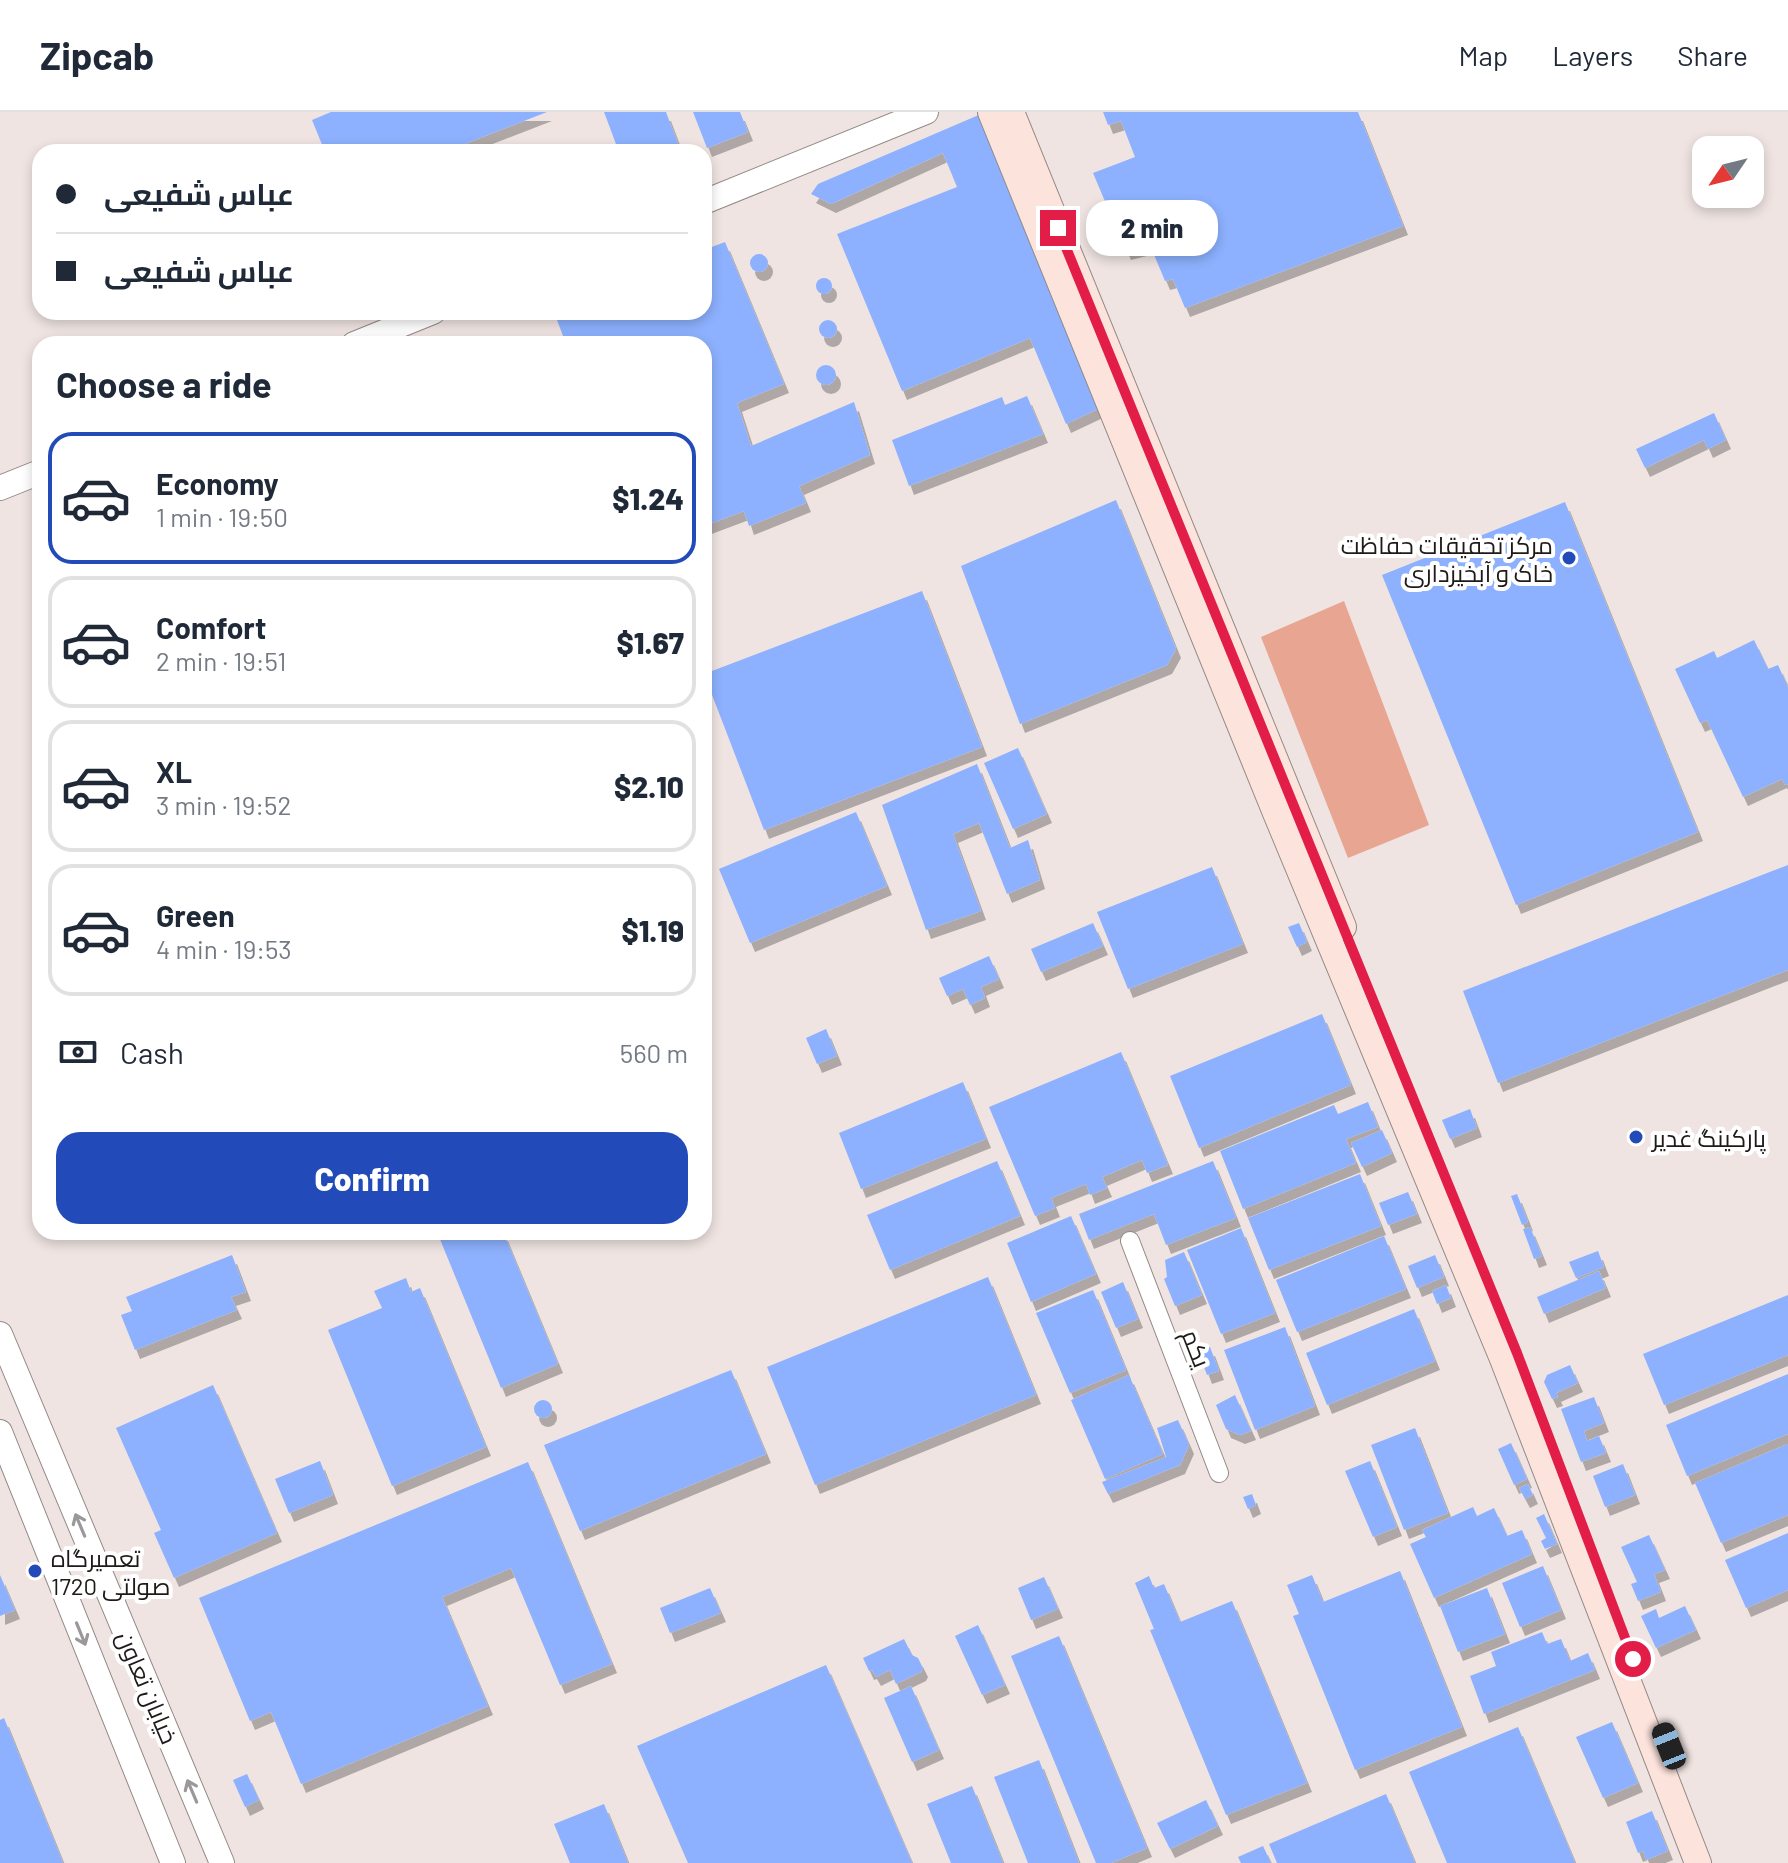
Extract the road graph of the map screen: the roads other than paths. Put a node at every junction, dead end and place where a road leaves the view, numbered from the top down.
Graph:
1 (926, 112) edge
2 (991, 112) edge
3 (1011, 112) edge
4 (712, 199) edge
5 (413, 320) edge
6 (374, 336) edge
7 (32, 475) edge
8 (0, 488) edge
9 (1130, 1241) dead end
10 (0, 1334) edge
11 (0, 1432) edge
12 (1219, 1473) dead end
13 (173, 1863) edge
14 (222, 1863) edge
15 (1698, 1863) edge
16 (1716, 1863) edge

1 - 4 street
2 - 15 main road
3 - 16 main road
5 - 6 street
7 - 8 street
9 - 12 street, یکم
14 -> 10 street, خیابان تعاون
11 -> 13 street, خیابان تعاون

